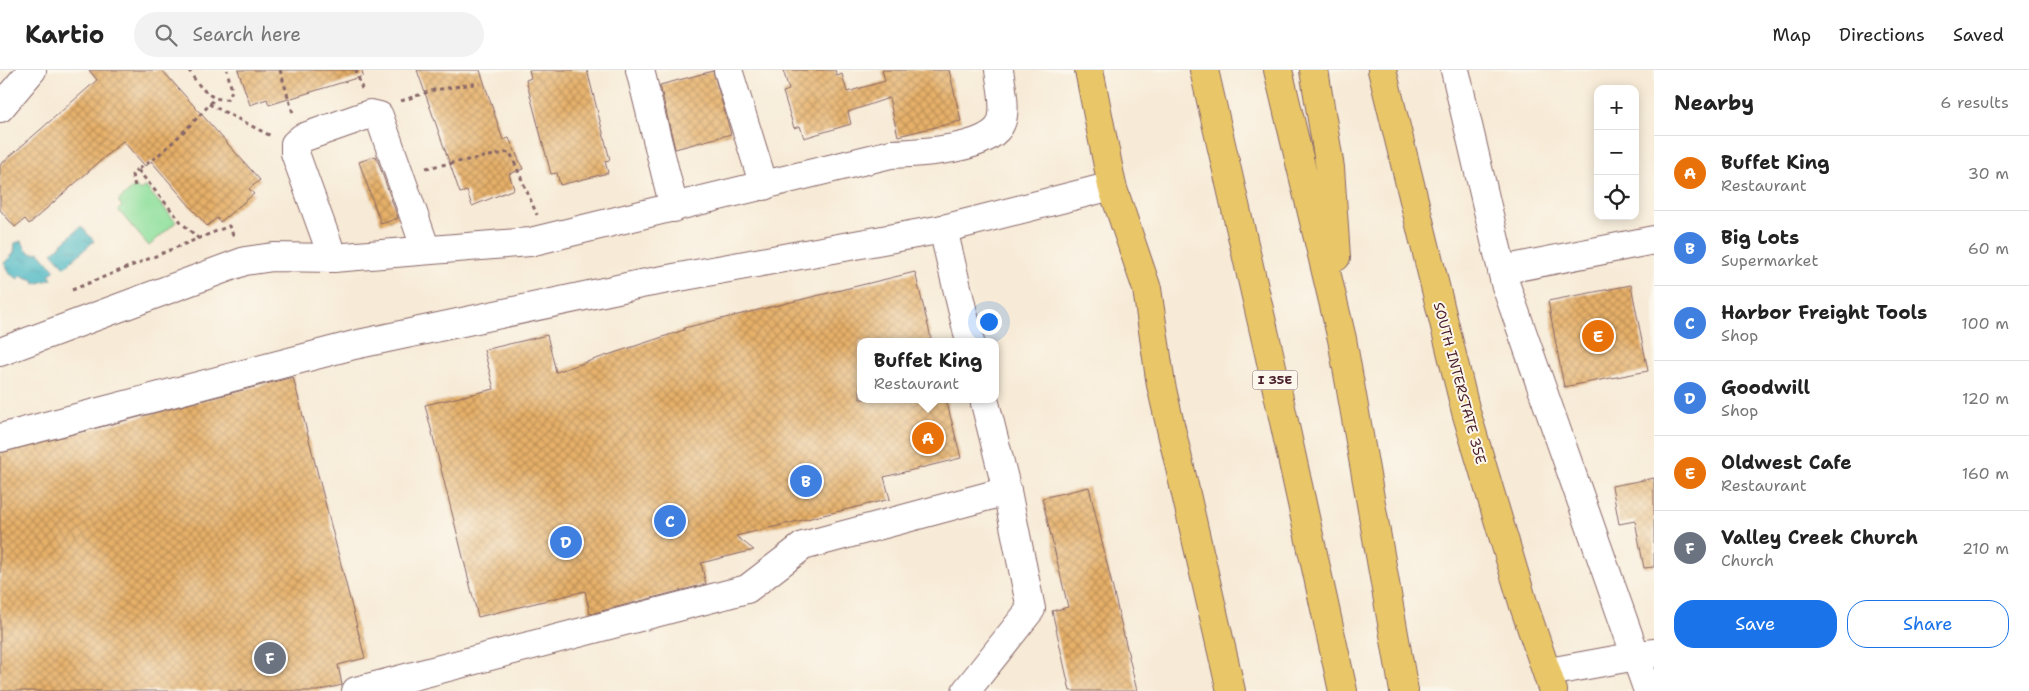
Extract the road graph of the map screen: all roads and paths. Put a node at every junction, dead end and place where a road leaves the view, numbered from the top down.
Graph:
1 (32, 70) edge
2 (189, 70) edge
3 (227, 70) edge
4 (280, 70) edge
5 (640, 70) edge
6 (728, 70) edge
7 (999, 70) edge
8 (1089, 70) edge
9 (1204, 70) edge
10 (1278, 70) edge
11 (1314, 70) edge
12 (1382, 70) edge
13 (1455, 70) edge
14 (480, 83) dead end
15 (215, 98) junction
16 (209, 104) junction
17 (0, 108) edge
18 (291, 109) dead end
19 (378, 116) junction
20 (276, 138) dead end
21 (429, 167) dead end
22 (137, 169) junction
23 (135, 186) dead end
24 (764, 186) junction
25 (1112, 186) junction
26 (674, 208) junction
27 (942, 229) junction
28 (199, 239) junction
29 (236, 240) dead end
30 (543, 240) junction
31 (1654, 240) edge
32 (426, 250) junction
33 (333, 258) junction
34 (1502, 270) junction
35 (72, 290) dead end
36 (969, 338) edge
37 (1342, 339) junction
38 (0, 352) edge
39 (985, 403) edge
40 (0, 438) edge
41 (1007, 491) junction
42 (1645, 655) edge
43 (1551, 682) edge
44 (356, 691) edge
45 (966, 691) edge
46 (1232, 691) edge
47 (1343, 691) edge
48 (1404, 691) edge
49 (1648, 691) edge

1 - 17 lane
2 - 15 path
3 - 15 path
4 - 18 path
5 - 26 lane
6 - 24 lane
7 - 24 lane
8 - 25 main road
9 - 47 main road, I 35E
10 - 37 main road
11 - 37 main road
12 - 43 main road, SOUTH INTERSTATE 35E
13 - 34 lane
14 - 19 path
15 - 16 path
16 - 20 path
16 - 22 path
19 - 32 lane
19 - 33 lane
21 - 30 path
22 - 23 path
22 - 28 path
24 - 26 lane
25 - 27 lane
25 - 46 main road
26 - 30 lane
27 - 36 lane
27 - 40 lane
28 - 29 path
28 - 35 path
30 - 32 lane
31 - 34 lane
32 - 33 lane
33 - 38 lane
34 - 42 lane
37 - 48 main road
39 - 41 lane
41 - 44 lane
41 - 45 lane
42 - 43 lane
42 - 49 lane

